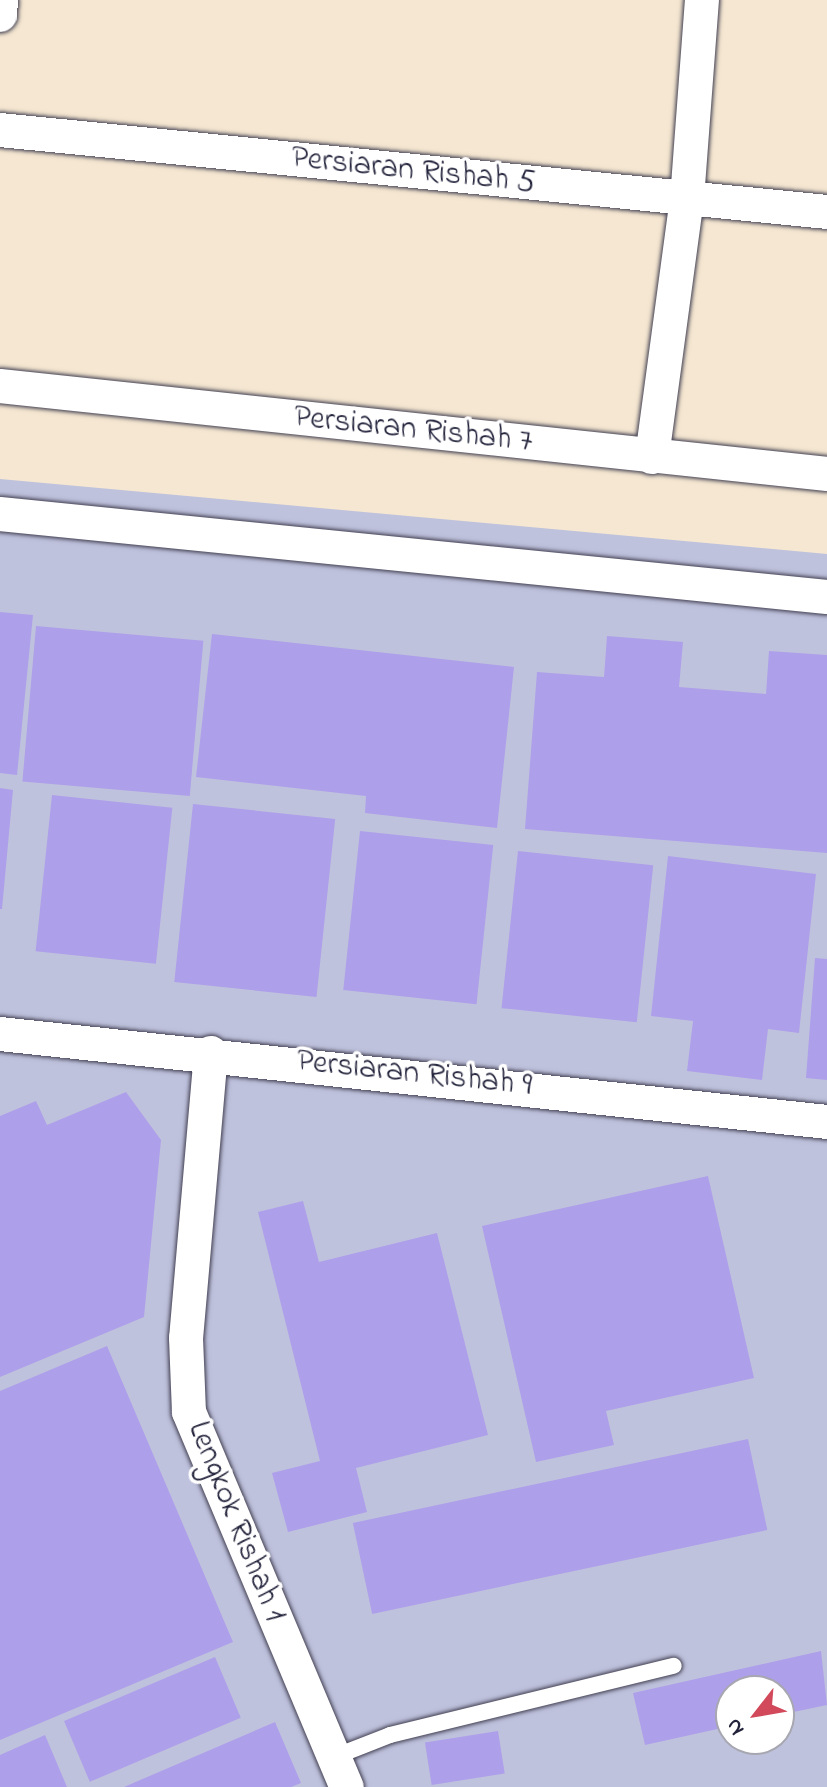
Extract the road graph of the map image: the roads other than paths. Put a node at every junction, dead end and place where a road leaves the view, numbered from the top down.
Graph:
1 (1, 0) edge
2 (702, 0) edge
3 (0, 15) edge
4 (0, 130) edge
5 (687, 199) junction
6 (827, 212) edge
7 (0, 386) edge
8 (652, 457) junction
9 (827, 474) edge
10 (0, 514) edge
11 (827, 597) edge
12 (0, 1034) edge
13 (211, 1053) junction
14 (827, 1122) edge
15 (674, 1666) dead end
16 (340, 1772) edge

1 - 3 street
2 - 5 street
4 - 5 street, Persiaran Rishah 5
5 - 6 street, Persiaran Rishah 5
5 - 8 street
7 - 8 street, Persiaran Rishah 7
8 - 9 street, Persiaran Rishah 7
10 - 11 street
12 - 13 street, Persiaran Rishah 9
13 - 14 street, Persiaran Rishah 9
13 - 16 street, Lengkok Rishah 1
15 - 16 lane

